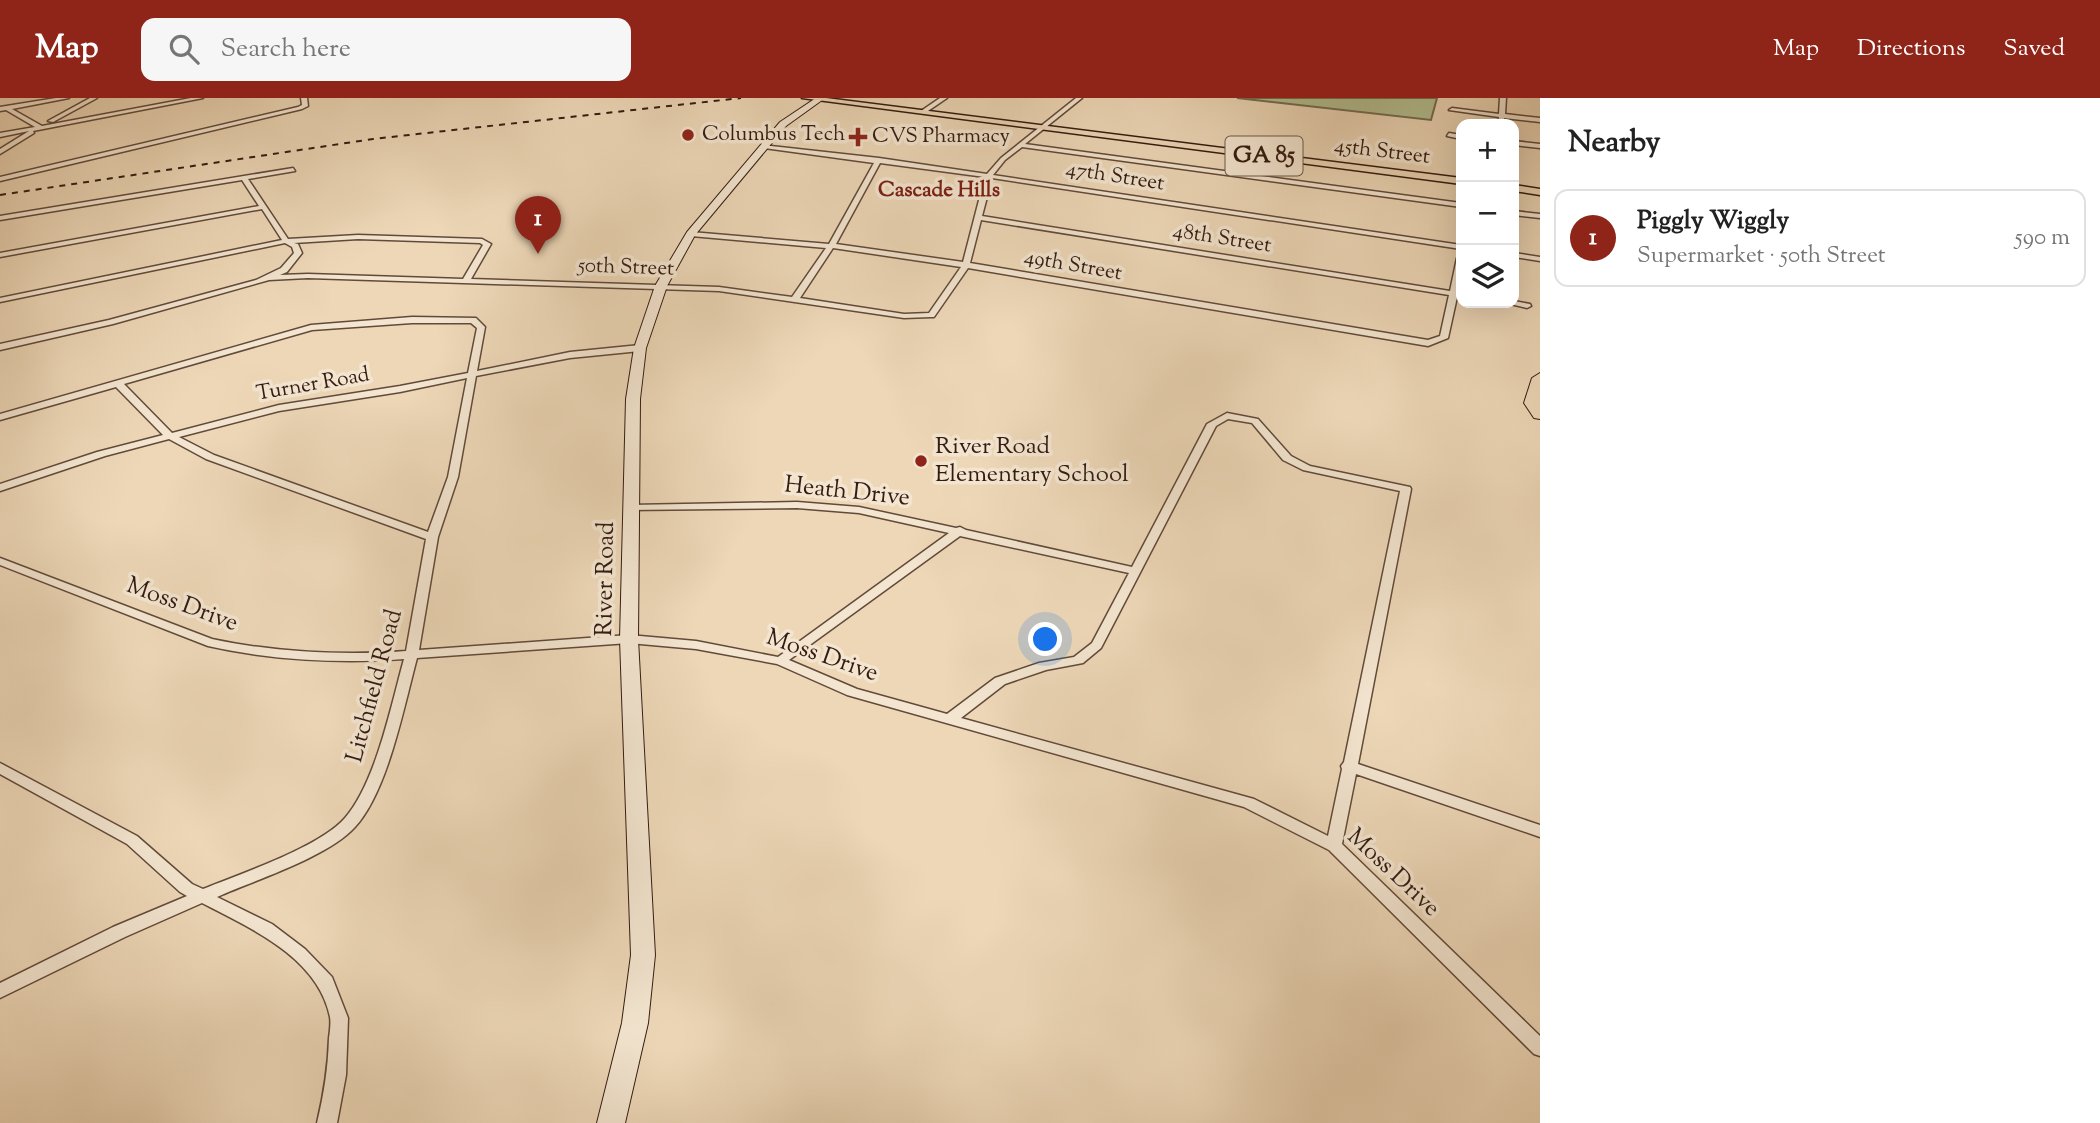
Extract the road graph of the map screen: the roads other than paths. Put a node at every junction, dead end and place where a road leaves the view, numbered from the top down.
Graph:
1 (66, 98) edge
2 (94, 98) edge
3 (200, 98) edge
4 (304, 98) edge
5 (806, 98) edge
6 (944, 98) edge
7 (1079, 98) edge
8 (1503, 98) edge
9 (822, 99) edge
10 (2, 107) edge
11 (1452, 110) dead end
12 (923, 112) junction
13 (1503, 115) junction
14 (1502, 119) edge
15 (1540, 120) edge
16 (40, 127) junction
17 (1042, 127) junction
18 (0, 135) edge
19 (1449, 135) dead end
20 (1456, 136) edge
21 (1519, 144) edge
22 (1020, 145) junction
23 (764, 146) junction
24 (1540, 146) edge
25 (0, 152) edge
26 (879, 160) junction
27 (293, 170) dead end
28 (989, 176) junction
29 (244, 178) junction
30 (0, 179) edge
31 (1456, 180) edge
32 (1519, 189) edge
33 (1540, 192) edge
34 (1456, 204) edge
35 (264, 207) junction
36 (1519, 214) edge
37 (1540, 216) edge
38 (978, 217) junction
39 (0, 218) edge
40 (691, 234) junction
41 (286, 240) junction
42 (831, 246) junction
43 (1456, 246) edge
44 (0, 254) edge
45 (1519, 256) edge
46 (1540, 259) edge
47 (966, 265) junction
48 (268, 278) junction
49 (466, 281) junction
50 (661, 286) junction
51 (1456, 295) edge
52 (796, 298) junction
53 (0, 300) edge
54 (1456, 301) edge
55 (1519, 304) edge
56 (1528, 306) dead end
57 (0, 347) edge
58 (640, 348) junction
59 (474, 373) junction
60 (1540, 378) edge
61 (117, 383) junction
62 (1540, 414) edge
63 (0, 417) edge
64 (170, 436) junction
65 (0, 488) edge
66 (631, 508) junction
67 (960, 530) junction
68 (432, 537) junction
69 (0, 561) edge
70 (1136, 571) junction
71 (629, 639) junction
72 (411, 657) junction
73 (780, 661) junction
74 (950, 719) junction
75 (1348, 766) junction
76 (0, 768) edge
77 (1540, 831) edge
78 (1334, 845) junction
79 (204, 895) junction
80 (0, 991) edge
81 (1540, 1048) edge
82 (327, 1123) edge
83 (611, 1123) edge

1 - 10 street
2 - 16 street
3 - 16 street
4 - 30 street
5 - 9 main road, 45th Street / GA 85
6 - 12 street
7 - 17 street
8 - 13 street
9 - 12 main road, 45th Street / GA 85
9 - 23 main road, River Road
10 - 16 street
11 - 13 street
12 - 17 main road, 45th Street / GA 85
13 - 14 street
13 - 15 street
16 - 18 street
16 - 25 street
17 - 22 street
17 - 31 main road, 45th Street / GA 85
19 - 20 street
21 - 24 street
22 - 28 street
22 - 34 street
23 - 26 street, 47th Street
23 - 40 main road, River Road
26 - 28 street, 47th Street
26 - 42 street
27 - 29 street
28 - 38 street
28 - 43 street, 47th Street
29 - 35 street
29 - 39 street
32 - 33 main road
35 - 41 street
35 - 44 street
36 - 37 street
38 - 47 street
38 - 51 street, 48th Street
40 - 42 street, 49th Street
40 - 50 main road, River Road
41 - 48 street
41 - 49 street
41 - 53 street
42 - 47 street, 49th Street
42 - 52 street
45 - 46 street
47 - 52 street, 50th Street
47 - 54 street, 49th Street
48 - 49 street, 50th Street
48 - 57 street
49 - 50 street, 50th Street
50 - 52 street, 50th Street
50 - 58 main road, River Road
55 - 56 street
58 - 59 street, Turner Road
58 - 66 main road, River Road
59 - 61 street, Litchfield Road
59 - 64 street, Turner Road
59 - 68 street, Litchfield Road
60 - 62 highway
61 - 63 street
61 - 64 street
64 - 65 street, Turner Road
64 - 68 street
66 - 67 street, Heath Drive
66 - 71 main road, River Road
67 - 70 street, Heath Drive
67 - 73 street
68 - 72 street, Litchfield Road
69 - 72 street, Moss Drive
70 - 74 street
70 - 75 street
71 - 72 street, Moss Drive
71 - 73 street, Moss Drive
71 - 83 main road, River Road
72 - 79 street, Litchfield Road
73 - 74 street, Moss Drive
74 - 78 street, Moss Drive
75 - 77 street
75 - 78 street
76 - 79 street
78 - 81 street, Moss Drive
79 - 80 street, Litchfield Road
79 - 82 street

